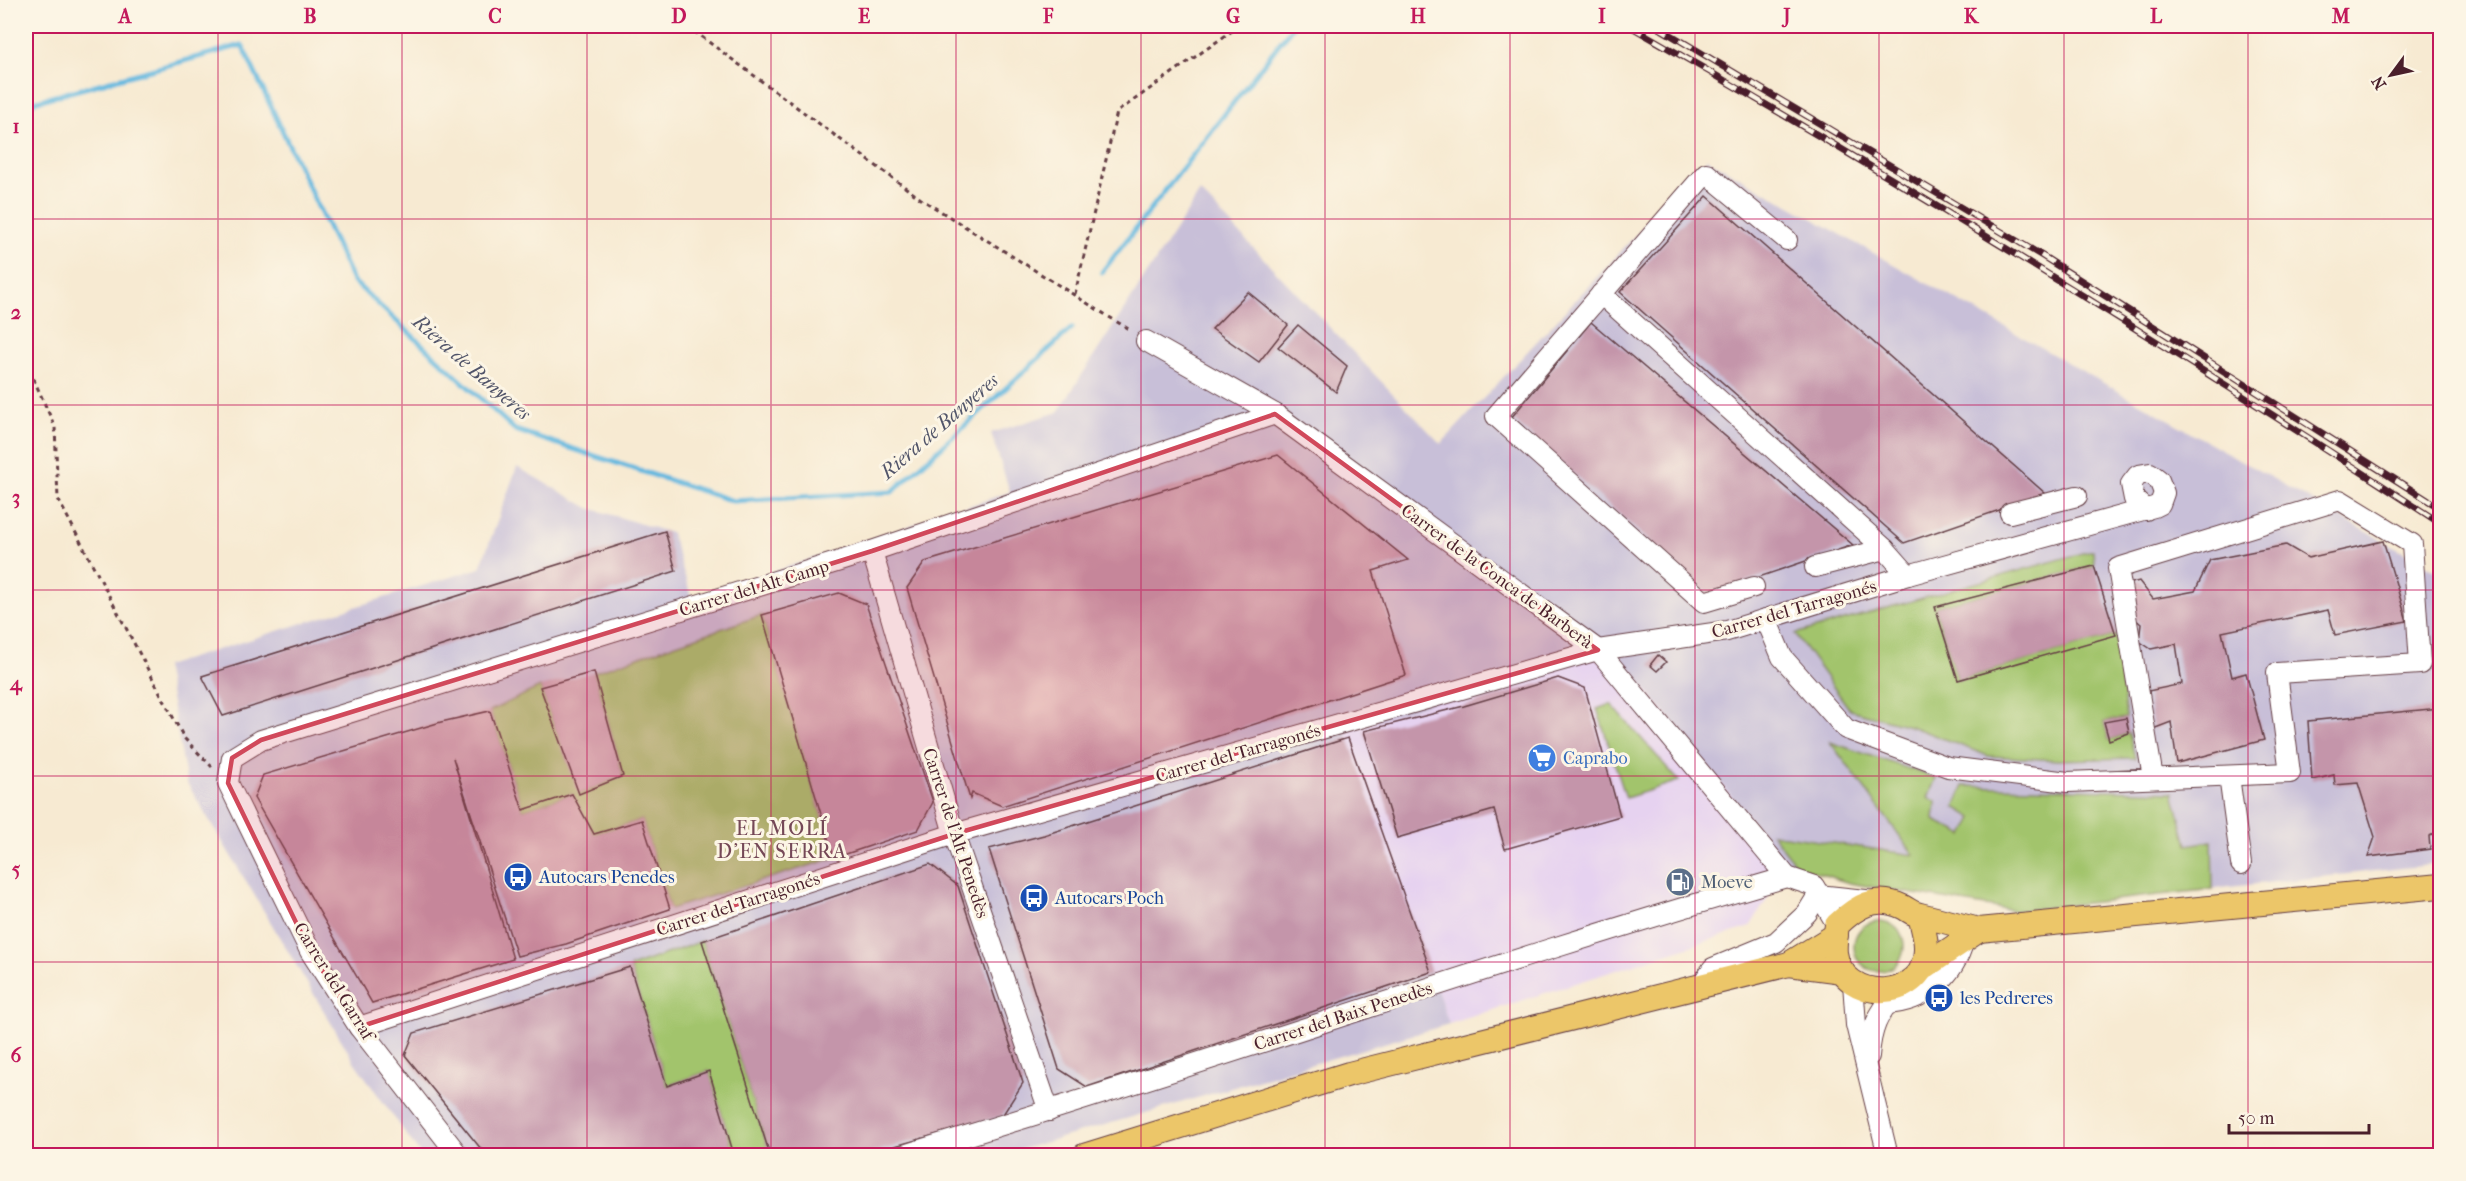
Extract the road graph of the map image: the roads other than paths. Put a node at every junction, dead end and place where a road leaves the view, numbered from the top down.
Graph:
1 (1787, 240) dead end
2 (1601, 294) junction
3 (1146, 341) road end
4 (1275, 414) junction
5 (2077, 496) dead end
6 (2132, 511) dead end
7 (2010, 513) dead end
8 (1885, 549) junction
9 (872, 551) junction
10 (1815, 567) dead end
11 (1908, 575) junction
12 (1754, 587) dead end
13 (1766, 619) junction
14 (1599, 650) junction
15 (2229, 776) junction
16 (2153, 778) junction
17 (228, 783) joint
18 (954, 834) junction
19 (2241, 864) dead end
20 (1787, 877) junction
21 (2440, 886) edge
22 (1818, 895) junction
23 (1875, 901) junction
24 (1920, 915) junction
25 (1837, 930) junction
26 (1971, 935) junction
27 (1789, 964) junction
28 (1847, 977) junction
29 (1912, 977) junction
30 (1700, 987) junction
31 (1886, 1004) junction
32 (359, 1027) junction
33 (1869, 1074) junction
34 (1049, 1112) junction
35 (459, 1155) edge
36 (900, 1155) edge
37 (1084, 1155) edge
38 (1888, 1155) edge

1 - 2 street
2 - 8 street
2 - 12 street
3 - 4 street, Carrer de la Conca de Barberà
4 - 9 street, Carrer del Alt Camp
4 - 14 street, Carrer de la Conca de Barberà
5 - 7 street
6 - 11 street, Carrer del Tarragonés
8 - 10 street
8 - 11 street
9 - 17 street, Carrer del Alt Camp
9 - 18 street, Carrer de l'Alt Penedès
11 - 13 street, Carrer del Tarragonés
13 - 14 street, Carrer del Tarragonés
13 - 16 street
14 - 18 street, Carrer del Tarragonés
14 - 20 street, Carrer de la Conca de Barberà
15 - 16 street
15 - 16 street
15 - 19 street
17 - 32 street, Carrer del Garraf
18 - 32 street, Carrer del Tarragonés
18 - 34 street, Carrer de l'Alt Penedès
20 - 22 street, Carrer de la Conca de Barberà
20 - 34 street, Carrer del Baix Penedès
21 - 26 main road
22 - 23 street, Carrer de la Conca de Barberà
22 - 25 street, Carrer de la Conca de Barberà
22 - 30 street
23 - 24 main road
23 - 25 main road
24 - 26 main road
24 - 29 main road
25 - 27 main road
25 - 28 main road
26 - 29 main road
26 - 31 street
27 - 28 main road
27 - 30 main road
28 - 29 main road
28 - 33 street
29 - 31 street
30 - 37 main road
31 - 33 street
32 - 35 street, Carrer del Garraf
33 - 38 street
34 - 36 street, Carrer del Baix Penedès

